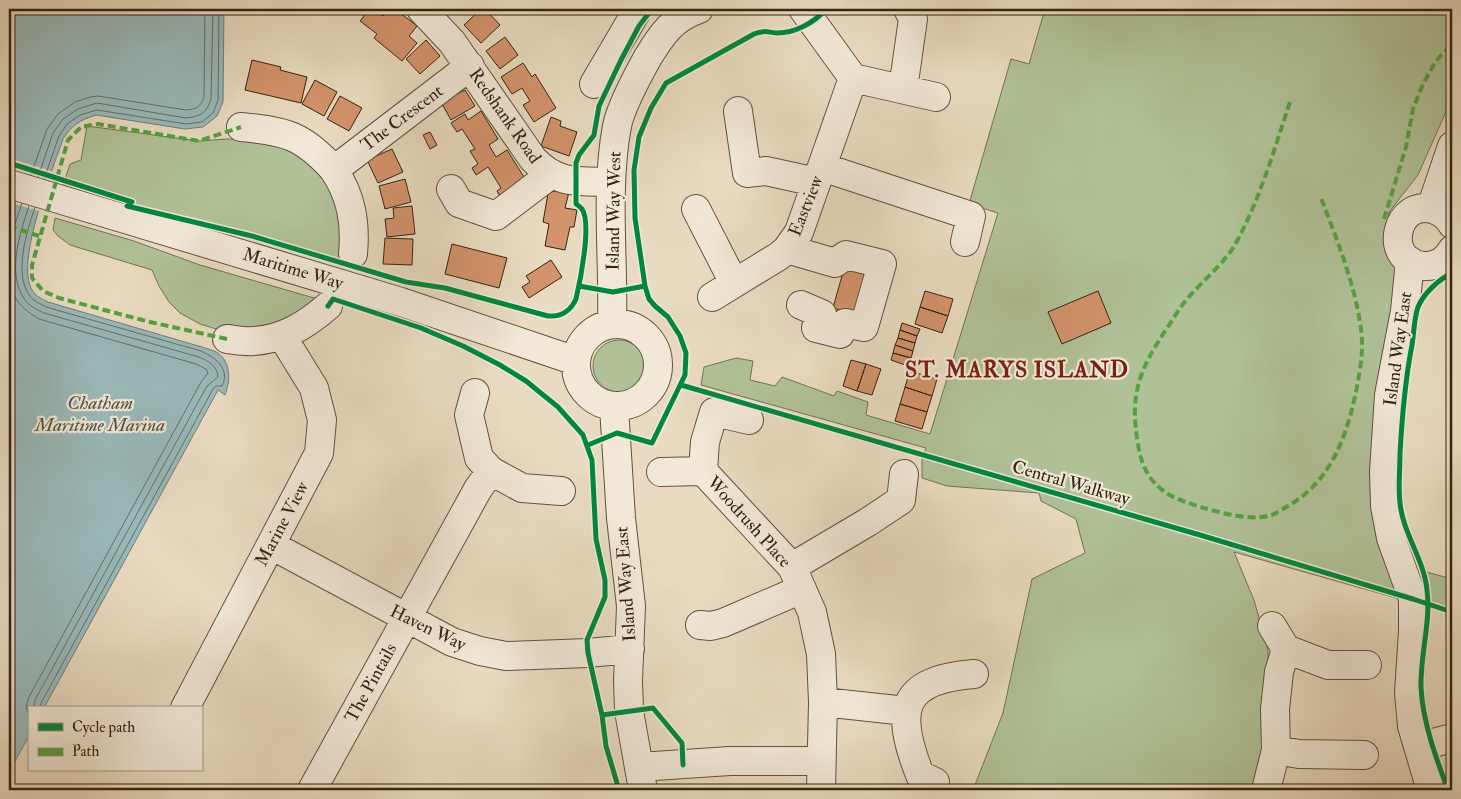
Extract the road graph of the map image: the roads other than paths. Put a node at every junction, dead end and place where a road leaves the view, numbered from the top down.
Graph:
1 (421, 9) edge
2 (638, 9) edge
3 (699, 9) edge
4 (804, 9) edge
5 (908, 9) edge
6 (470, 66) junction
7 (853, 78) junction
8 (594, 84) dead end
9 (903, 89) junction
10 (936, 97) dead end
11 (738, 111) dead end
12 (241, 127) dead end
13 (1452, 146) edge
14 (334, 170) junction
15 (550, 175) junction
16 (819, 175) junction
17 (611, 182) junction
18 (9, 184) edge
19 (451, 189) dead end
20 (694, 210) dead end
21 (1442, 216) edge
22 (965, 242) dead end
23 (787, 250) junction
24 (1452, 250) edge
25 (353, 254) dead end
26 (1410, 261) junction
27 (802, 305) dead end
28 (328, 306) dead end
29 (612, 324) junction
30 (282, 336) junction
31 (227, 339) dead end
32 (576, 361) junction
33 (475, 393) dead end
34 (614, 407) junction
35 (749, 420) dead end
36 (491, 471) junction
37 (703, 471) junction
38 (661, 472) dead end
39 (904, 474) dead end
40 (561, 491) dead end
41 (271, 544) junction
42 (797, 578) junction
43 (407, 618) junction
44 (700, 625) dead end
45 (1272, 626) dead end
46 (630, 649) junction
47 (1286, 649) junction
48 (1367, 665) dead end
49 (974, 674) dead end
50 (823, 702) junction
51 (186, 706) edge
52 (906, 711) junction
53 (1452, 738) edge
54 (1418, 747) junction
55 (1276, 750) junction
56 (1364, 755) dead end
57 (821, 761) junction
58 (641, 779) edge
59 (935, 782) dead end
60 (312, 790) edge
61 (821, 790) edge
62 (1266, 790) edge
63 (1431, 790) edge

1 - 6 street, Redshank Road
2 - 8 street
3 - 17 street, Island Way West
4 - 7 street
5 - 9 street
6 - 14 street, The Crescent
6 - 15 street, Redshank Road
7 - 9 street
7 - 16 street, Eastview
9 - 10 street
11 - 16 street
12 - 14 street
13 - 21 street
14 - 25 street
15 - 17 street, Redshank Road
15 - 19 street
16 - 22 street
16 - 23 street, Eastview
17 - 29 street, Island Way West
18 - 32 street, Maritime Way
20 - 23 street, Eastview
21 - 26 street
23 - 27 street
24 - 26 street
26 - 54 street, Island Way East
28 - 30 street
29 - 32 street
29 - 34 street
30 - 31 street
30 - 41 street, Marine View
32 - 34 street
33 - 36 street
34 - 46 street, Island Way East
35 - 37 street
36 - 40 street
36 - 43 street, The Pintails
37 - 38 street, Woodrush Place
37 - 42 street, Woodrush Place
39 - 42 street
41 - 43 street, Haven Way
41 - 51 street, Marine View
42 - 44 street
42 - 50 street, Woodrush Place
43 - 46 street, Haven Way
43 - 60 street, The Pintails
45 - 47 street
46 - 58 street, Island Way East
47 - 48 street
47 - 55 street
49 - 52 street
50 - 52 street
50 - 57 street, Woodrush Place
52 - 59 street
53 - 54 street
54 - 63 street, Island Way East
55 - 56 street
55 - 62 street
57 - 58 street
57 - 61 street, Woodrush Place

